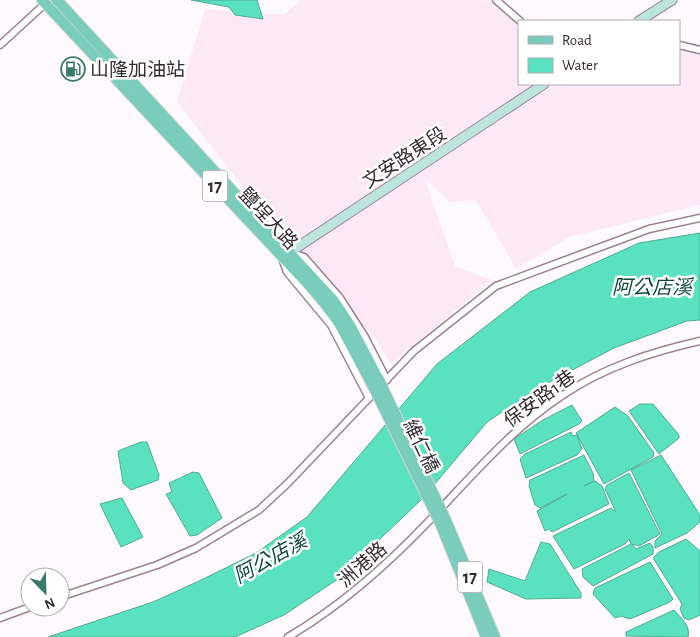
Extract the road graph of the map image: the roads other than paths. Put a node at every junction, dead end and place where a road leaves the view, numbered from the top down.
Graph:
1 (57, 0) edge
2 (496, 0) edge
3 (672, 0) edge
4 (45, 1) edge
5 (519, 20) edge
6 (642, 20) edge
7 (0, 45) edge
8 (680, 45) edge
9 (700, 50) edge
10 (110, 66) junction
11 (542, 85) edge
12 (700, 218) edge
13 (286, 255) junction
14 (700, 341) edge
15 (379, 381) junction
16 (369, 398) junction
17 (446, 503) joint
18 (442, 520) junction
19 (70, 594) edge
20 (20, 611) edge
21 (0, 618) edge
22 (288, 637) edge
23 (486, 637) edge
24 (495, 637) edge

1 - 10 main road, 鹽埕大路 / 17
2 - 5 street
3 - 6 street
4 - 7 street
4 - 10 main road, 鹽埕大路 / 17
8 - 9 street
10 - 13 main road, 鹽埕大路 / 17
11 - 13 street, 文安路東段
12 - 15 street
13 - 15 main road, 鹽埕大路 / 17
13 - 15 street
13 - 16 street
14 - 17 street, 保安路1巷
15 - 16 street
15 - 18 main road, 維仁橋 / 17, bridge
16 - 19 street
17 - 22 street, 洲港路
18 - 23 main road, 17
18 - 24 main road, 17
20 - 21 street

